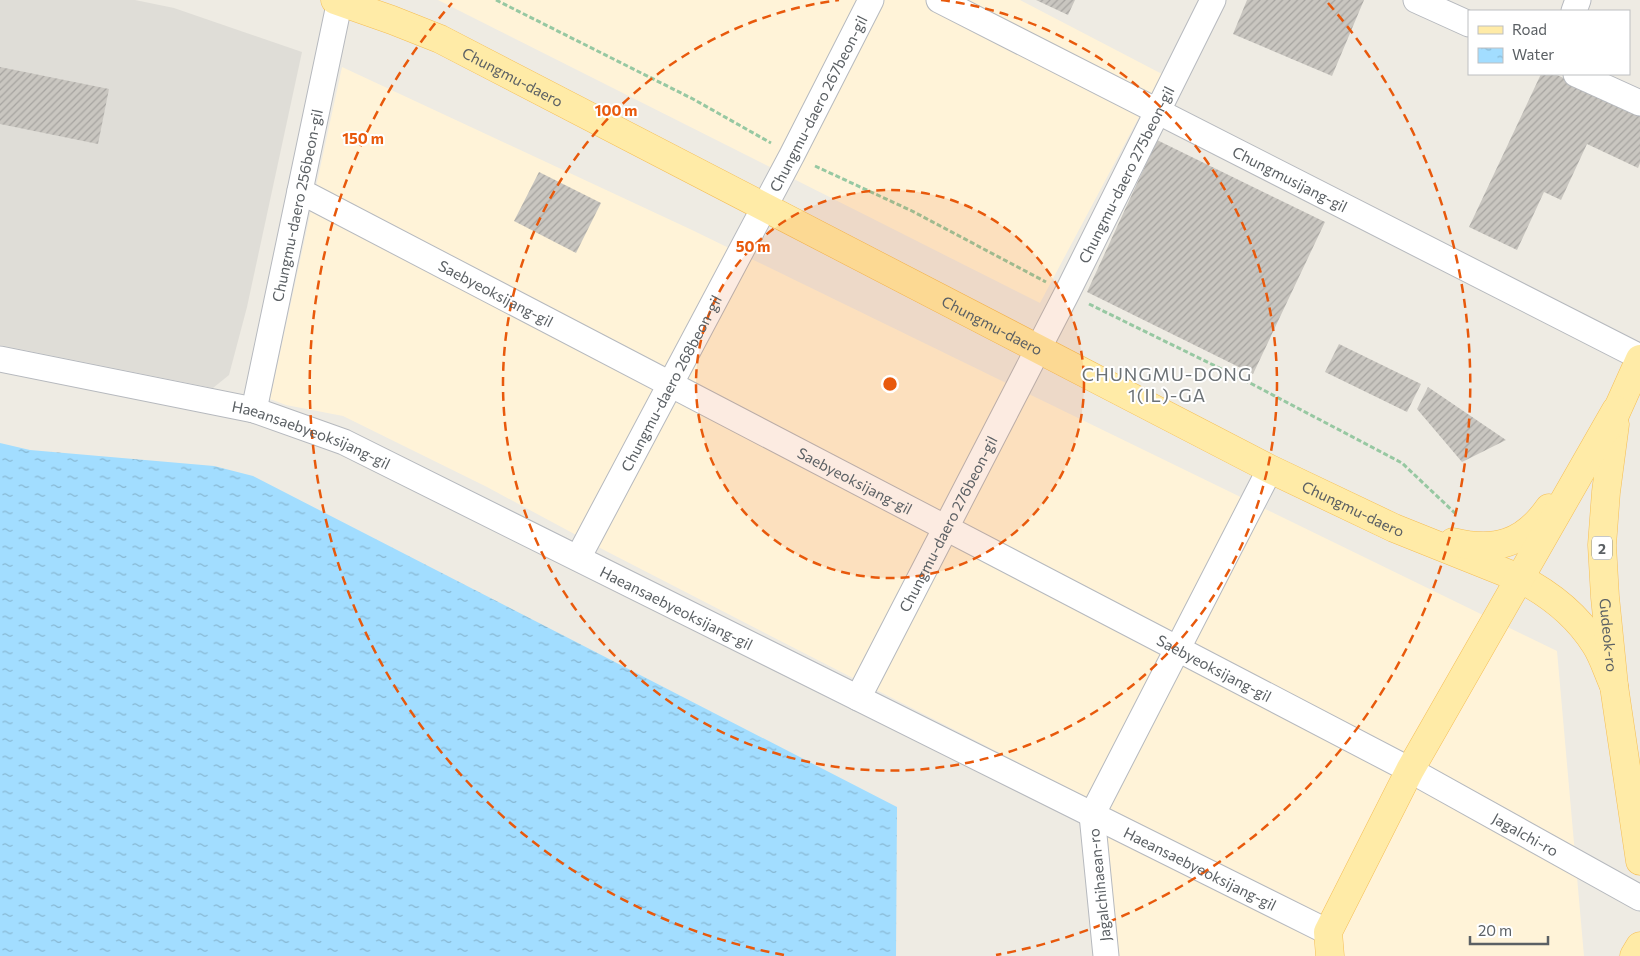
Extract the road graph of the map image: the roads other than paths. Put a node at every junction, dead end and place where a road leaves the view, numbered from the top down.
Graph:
1 (339, 0) edge
2 (871, 0) edge
3 (939, 0) edge
4 (1213, 0) edge
5 (1416, 0) edge
6 (1468, 24) edge
7 (1578, 75) edge
8 (1640, 103) edge
9 (1157, 111) junction
10 (300, 191) junction
11 (763, 208) junction
12 (1037, 349) junction
13 (1640, 358) edge
14 (0, 359) edge
15 (670, 384) junction
16 (254, 410) junction
17 (1616, 410) junction
18 (1270, 469) junction
19 (946, 528) junction
20 (1394, 528) junction
21 (578, 558) junction
22 (1519, 578) junction
23 (1177, 648) junction
24 (1614, 686) junction
25 (858, 698) junction
26 (1410, 770) junction
27 (1092, 814) junction
28 (1640, 861) edge
29 (1640, 898) edge
30 (1329, 944) edge
31 (1640, 946) edge
32 (1106, 956) edge
33 (1634, 956) edge

1 - 10 street, Chungmu-daero 256beon-gil
1 - 11 main road, Chungmu-daero
2 - 11 street, Chungmu-daero 267beon-gil
3 - 9 street, Chungmusijang-gil
4 - 9 street, Chungmu-daero 275beon-gil
5 - 6 street
7 - 8 street
9 - 12 street, Chungmu-daero 275beon-gil
9 - 13 street, Chungmusijang-gil
10 - 15 street, Saebyeoksijang-gil
10 - 16 street, Chungmu-daero 256beon-gil
11 - 12 main road, Chungmu-daero
11 - 15 street, Chungmu-daero 268beon-gil
12 - 18 main road, Chungmu-daero
12 - 19 street, Chungmu-daero 276beon-gil
13 - 17 main road, Gudeok-ro / 2
14 - 16 street, Haeansaebyeoksijang-gil
15 - 19 street, Saebyeoksijang-gil
15 - 21 street, Chungmu-daero 268beon-gil
16 - 21 street, Haeansaebyeoksijang-gil
17 - 20 main road
17 - 22 main road
17 - 24 main road, Gudeok-ro / 2
18 - 20 main road, Chungmu-daero
18 - 23 street
19 - 23 street, Saebyeoksijang-gil
19 - 25 street, Chungmu-daero 276beon-gil
20 - 22 main road, Chungmu-daero
21 - 25 street, Haeansaebyeoksijang-gil
22 - 24 main road, Chungmu-daero
22 - 26 main road
23 - 26 street, Saebyeoksijang-gil
23 - 27 street
24 - 28 main road, Gudeok-ro / 2
25 - 27 street, Haeansaebyeoksijang-gil
26 - 29 street, Jagalchi-ro
26 - 30 main road
27 - 30 street, Haeansaebyeoksijang-gil
27 - 32 street, Jagalchihaean-ro
31 - 33 main road

